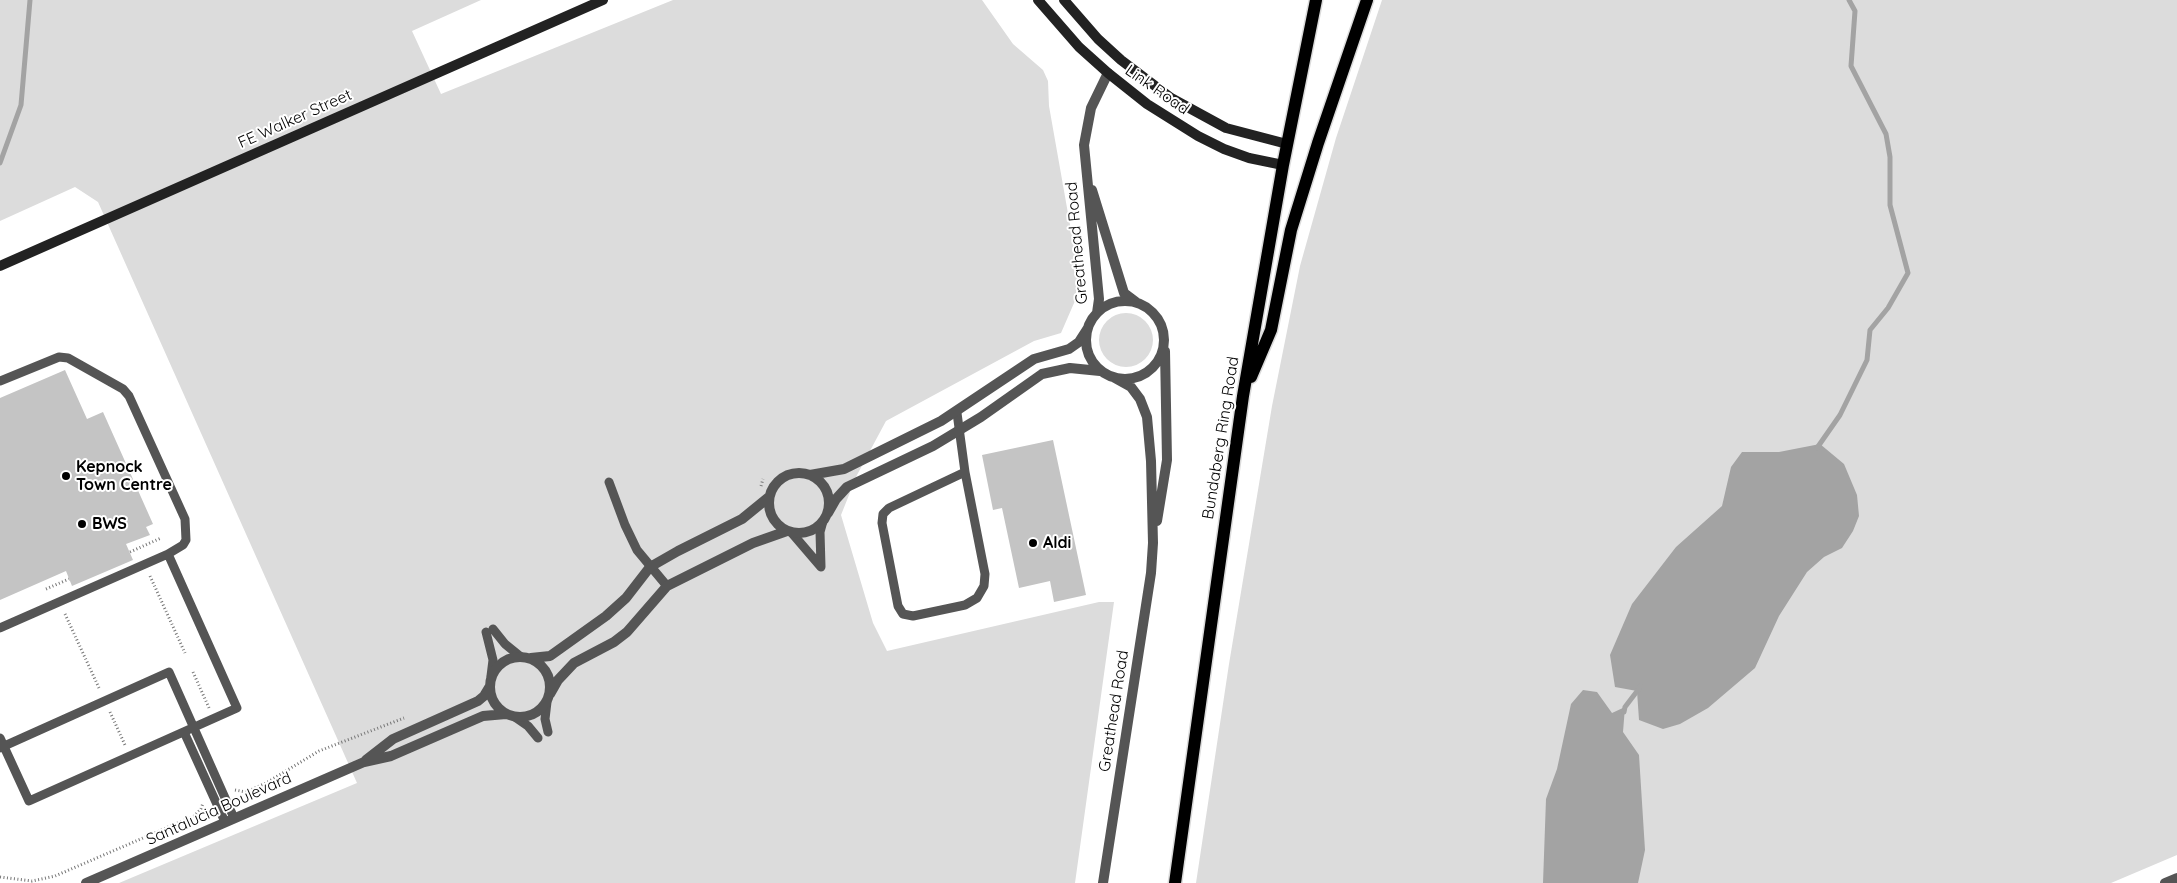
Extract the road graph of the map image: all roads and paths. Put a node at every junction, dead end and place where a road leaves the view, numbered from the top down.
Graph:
1 (603, 0) edge
2 (1038, 0) edge
3 (1064, 0) edge
4 (1316, 0) edge
5 (1367, 0) edge
6 (1121, 60) junction
7 (1108, 73) junction
8 (1287, 144) junction
9 (1283, 165) junction
10 (1086, 170) junction
11 (0, 266) edge
12 (1137, 302) junction
13 (1097, 313) junction
14 (1088, 328) junction
15 (1164, 333) junction
16 (1100, 371) junction
17 (1113, 378) junction
18 (0, 381) edge
19 (1243, 396) junction
20 (957, 412) junction
21 (959, 431) junction
22 (965, 472) junction
23 (810, 475) junction
24 (609, 482) dead end
25 (769, 497) junction
26 (825, 517) junction
27 (789, 532) junction
28 (162, 538) dead end
29 (1153, 543) junction
30 (130, 552) dead end
31 (168, 554) junction
32 (650, 567) junction
33 (150, 576) dead end
34 (69, 579) dead end
35 (667, 586) junction
36 (46, 589) dead end
37 (65, 614) dead end
38 (0, 628) edge
39 (185, 653) dead end
40 (526, 658) junction
41 (194, 672) dead end
42 (491, 681) junction
43 (98, 688) dead end
44 (549, 698) junction
45 (108, 709) dead end
46 (211, 711) dead end
47 (511, 716) junction
48 (407, 718) dead end
49 (194, 727) junction
50 (184, 732) junction
51 (548, 732) dead end
52 (538, 738) dead end
53 (1, 744) edge
54 (126, 747) dead end
55 (364, 762) junction
56 (233, 788) dead end
57 (209, 798) dead end
58 (230, 820) junction
59 (0, 877) edge
60 (2177, 878) edge
61 (86, 883) edge
62 (1103, 883) edge
63 (1175, 883) edge
64 (2165, 883) edge

1 - 11 main road, FE Walker Street
2 - 7 main road, Link Road
3 - 6 main road, Link Road
4 - 8 main road, Bundaberg Ring Road
5 - 19 main road
6 - 7 main road
6 - 8 main road, Link Road
7 - 9 main road, Link Road
7 - 10 street, Greathead Road
8 - 9 main road, Bundaberg Ring Road
9 - 19 main road, Bundaberg Ring Road
10 - 12 street, Greathead Road
10 - 13 street, Greathead Road
12 - 13 street, Greathead Road
12 - 15 street, Greathead Road
13 - 14 street, Greathead Road
14 - 16 street, Greathead Road
14 - 20 street
15 - 17 street, Greathead Road
15 - 29 street, Greathead Road
16 - 17 street, Greathead Road
16 - 21 street
17 - 29 street, Greathead Road
18 - 31 lane
19 - 63 main road, Bundaberg Ring Road
20 - 21 lane
20 - 23 street
21 - 22 lane
21 - 26 street
22 - 22 lane
23 - 25 street
23 - 26 street
24 - 32 lane
25 - 27 street
25 - 32 street, Santalucia Boulevard
26 - 27 street
26 - 27 lane
27 - 35 street, Santalucia Boulevard
28 - 30 path
29 - 62 street, Greathead Road
31 - 38 lane
31 - 49 lane
32 - 35 lane
32 - 40 street, Santalucia Boulevard
33 - 39 path
34 - 36 path
35 - 44 street, Santalucia Boulevard
37 - 43 path
40 - 42 street, Santalucia Boulevard
40 - 42 lane
40 - 44 street
41 - 46 path
42 - 47 street
42 - 55 street, Santalucia Boulevard
44 - 47 street, Santalucia Boulevard
44 - 51 lane
45 - 54 path
47 - 52 lane
47 - 55 street, Santalucia Boulevard
48 - 56 path
49 - 50 lane
49 - 53 lane
49 - 58 lane
50 - 53 lane
50 - 58 lane
55 - 58 street, Santalucia Boulevard
57 - 59 path
58 - 61 street, Santalucia Boulevard
60 - 64 street

